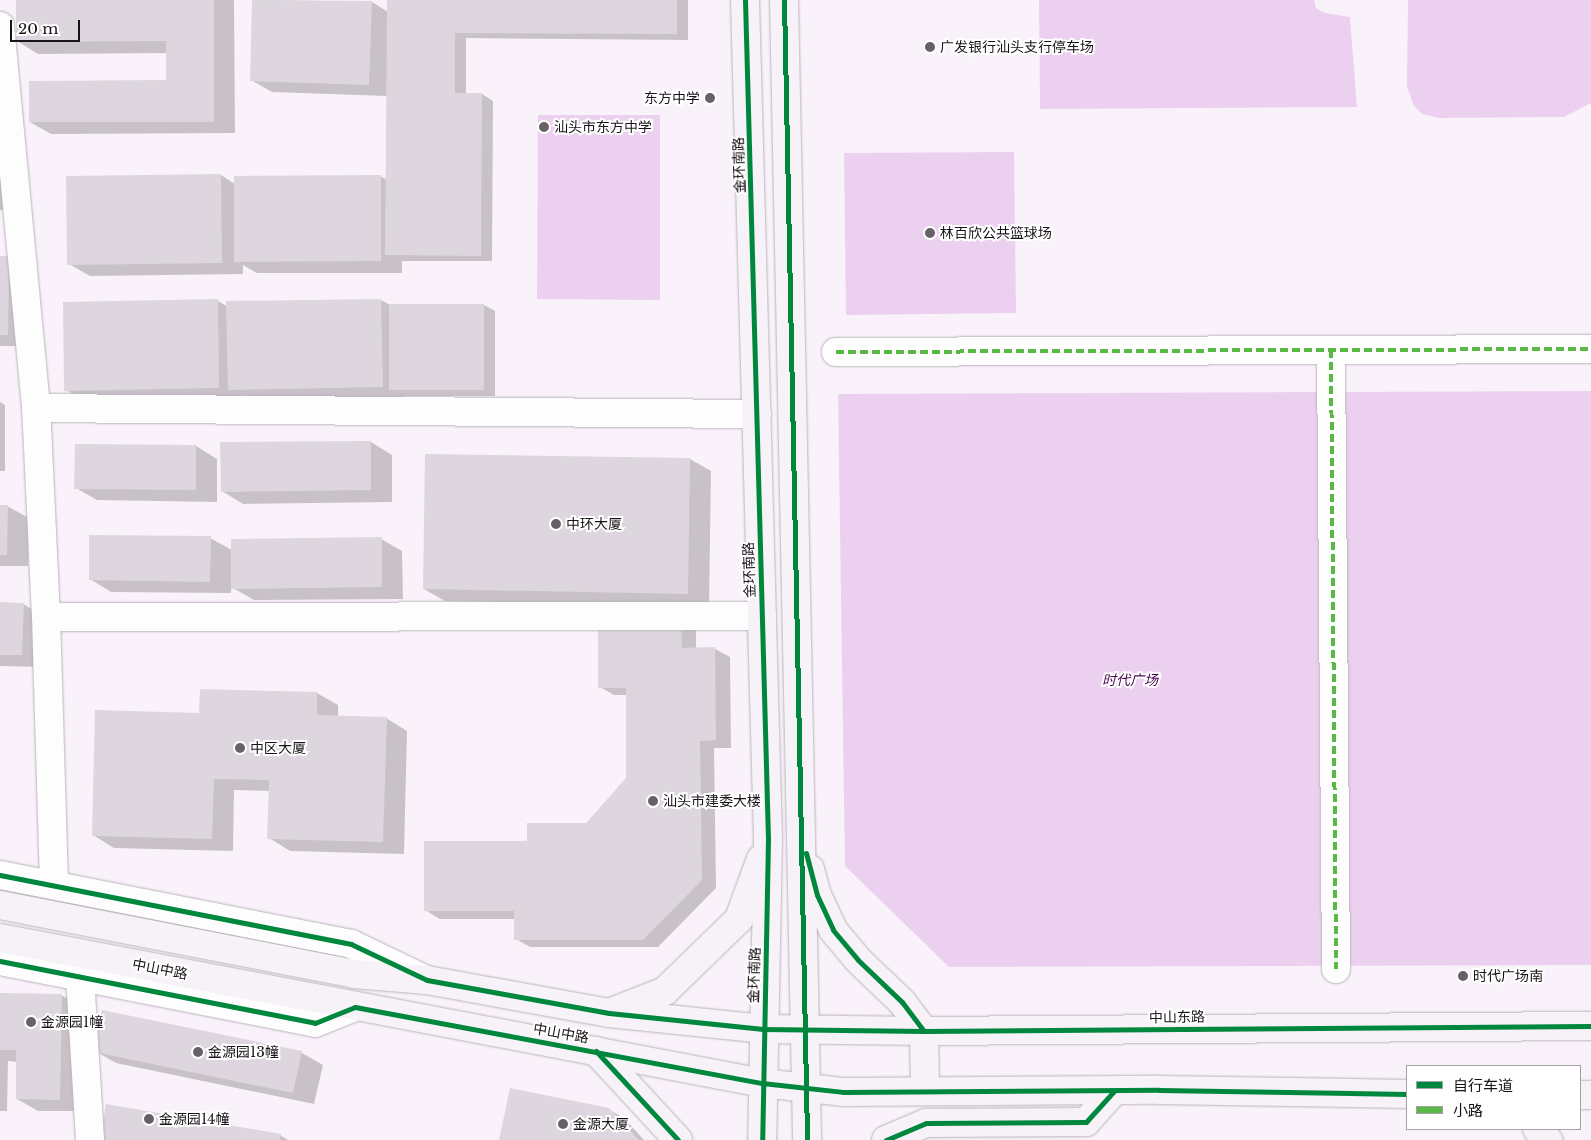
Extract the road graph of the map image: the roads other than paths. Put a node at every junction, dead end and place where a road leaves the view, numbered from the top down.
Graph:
1 (745, 0) edge
2 (784, 0) edge
3 (0, 26) edge
4 (1591, 349) edge
5 (1331, 350) junction
6 (836, 352) dead end
7 (36, 408) junction
8 (756, 414) junction
9 (762, 616) junction
10 (46, 618) junction
11 (801, 834) junction
12 (768, 839) junction
13 (0, 875) edge
14 (54, 885) junction
15 (0, 905) edge
16 (263, 928) junction
17 (0, 938) edge
18 (239, 951) junction
19 (0, 961) edge
20 (79, 965) junction
21 (1336, 969) dead end
22 (427, 980) junction
23 (258, 988) junction
24 (234, 1006) junction
25 (355, 1007) junction
26 (609, 1013) junction
27 (1591, 1026) edge
28 (763, 1029) junction
29 (805, 1031) junction
30 (924, 1031) junction
31 (596, 1051) junction
32 (762, 1083) junction
33 (805, 1088) junction
34 (1114, 1091) junction
35 (925, 1092) junction
36 (1406, 1094) edge
37 (1538, 1130) edge
38 (90, 1140) edge
39 (678, 1140) edge
40 (762, 1140) edge
41 (806, 1140) edge
42 (886, 1140) edge
43 (1548, 1140) edge

1 - 8 main road, 金环南路
2 - 11 main road
3 - 7 street
4 - 5 street
5 - 6 street
5 - 21 street
7 - 8 street
7 - 10 street
8 - 9 main road, 金环南路
9 - 10 street
9 - 12 main road, 金环南路
10 - 14 street
11 - 29 main road
11 - 30 main road
12 - 26 main road
12 - 28 main road, 金环南路
13 - 14 street
14 - 16 street
15 - 18 main road, 中山中路
16 - 18 street
16 - 22 street
17 - 20 main road, 中山中路
18 - 22 main road, 中山中路
19 - 20 street
20 - 23 main road, 中山中路
20 - 24 street
20 - 38 street
22 - 26 main road, 中山中路
23 - 24 street
23 - 25 main road, 中山中路
24 - 25 street
25 - 31 main road, 中山中路
26 - 28 main road, 中山中路
27 - 30 main road, 中山东路
28 - 29 main road, 中山东路
28 - 32 main road, 金环南路
29 - 30 main road, 中山东路
29 - 33 main road
30 - 35 main road
31 - 32 main road, 中山中路
31 - 39 main road
32 - 33 main road
32 - 40 main road, 金环南路
33 - 35 main road
33 - 41 main road
34 - 35 main road
34 - 36 main road
34 - 42 main road
37 - 43 main road

